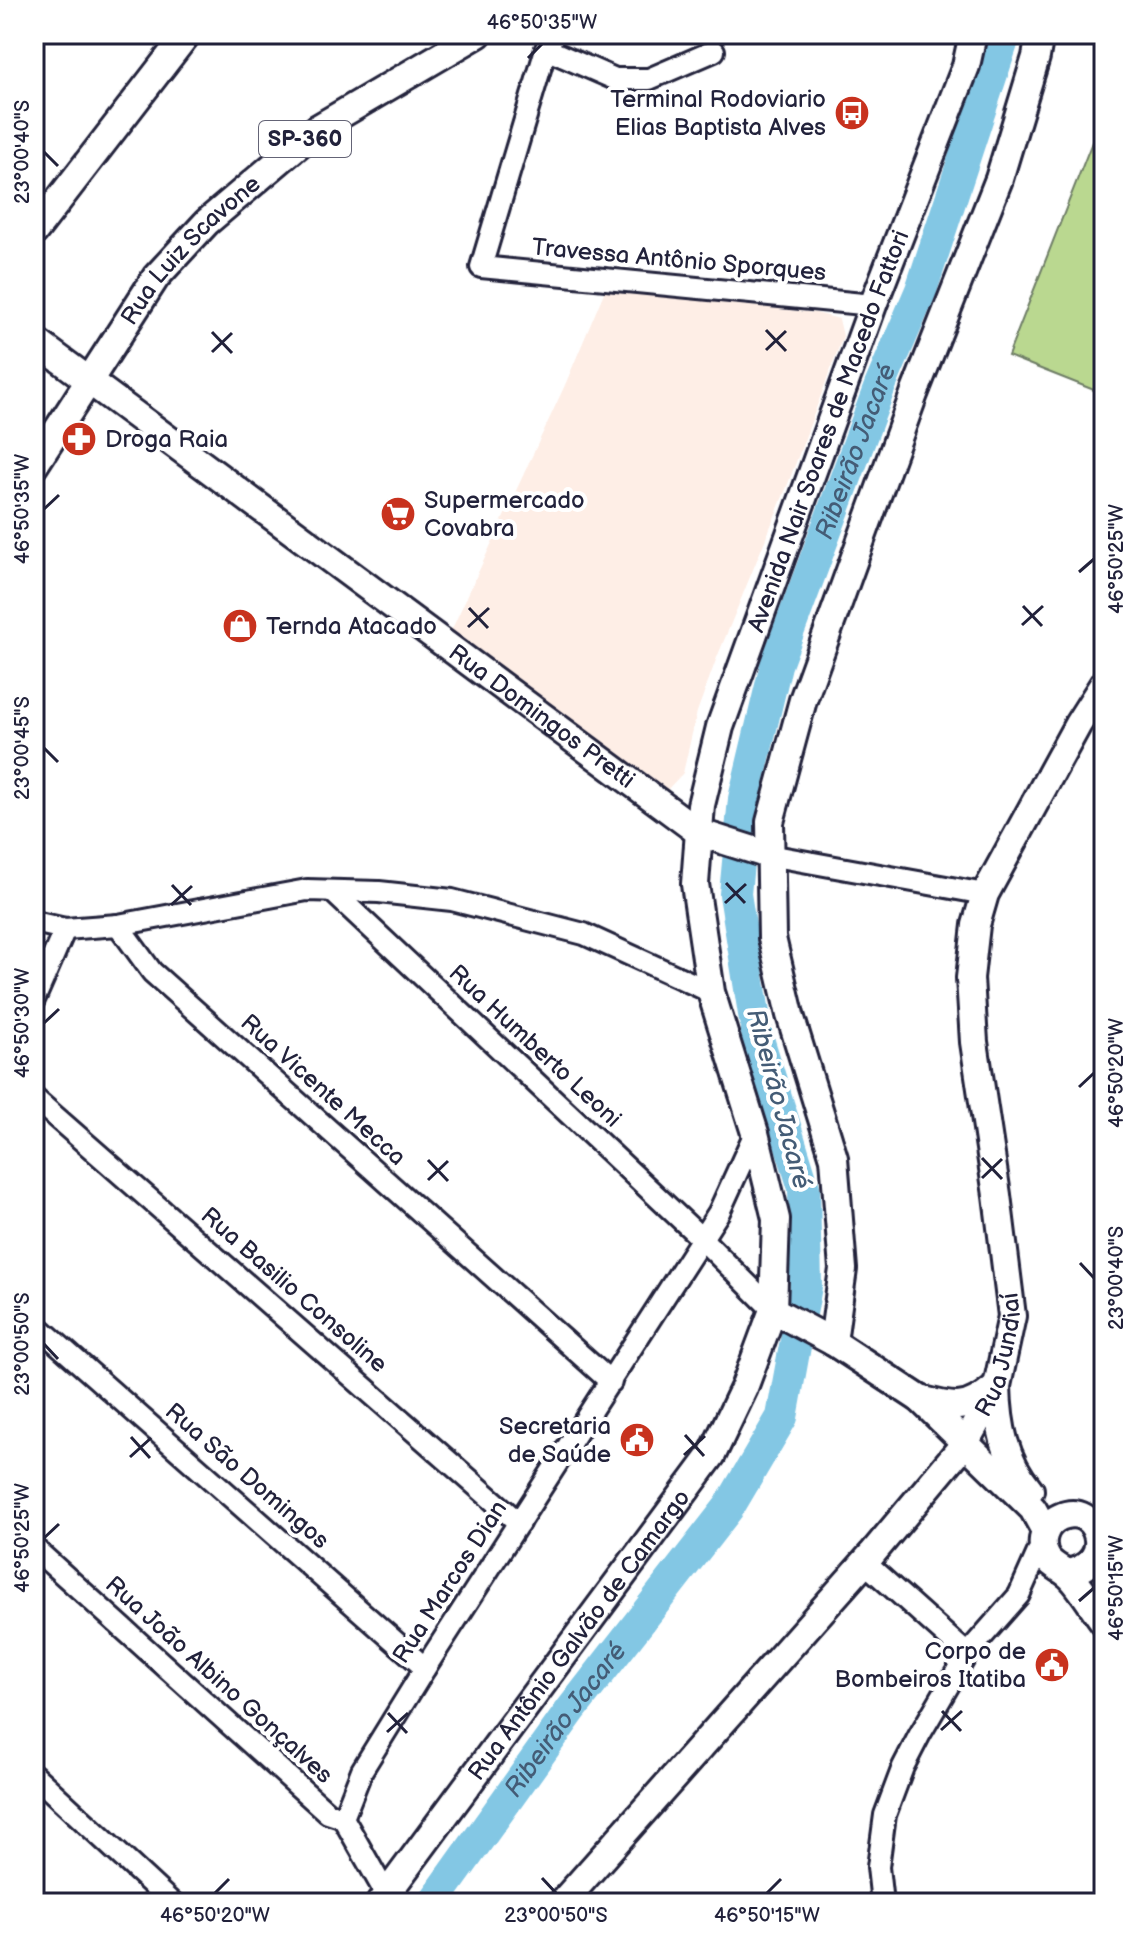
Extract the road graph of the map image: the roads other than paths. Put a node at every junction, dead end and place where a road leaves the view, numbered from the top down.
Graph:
1 (187, 34) edge
2 (478, 34) edge
3 (973, 34) edge
4 (1040, 34) edge
5 (550, 41) edge
6 (714, 51) dead end
7 (34, 232) edge
8 (873, 305) junction
9 (34, 340) edge
10 (88, 383) junction
11 (34, 466) edge
12 (1104, 683) edge
13 (704, 834) junction
14 (764, 854) junction
15 (334, 893) junction
16 (985, 894) junction
17 (34, 922) edge
18 (118, 925) junction
19 (65, 929) junction
20 (711, 992) junction
21 (34, 1000) edge
22 (34, 1098) edge
23 (755, 1133) junction
24 (701, 1238) junction
25 (780, 1313) junction
26 (34, 1323) edge
27 (828, 1339) junction
28 (611, 1382) junction
29 (997, 1386) junction
30 (920, 1399) junction
31 (965, 1443) junction
32 (1104, 1506) edge
33 (1070, 1515) junction
34 (519, 1523) junction
35 (1044, 1536) junction
36 (34, 1548) edge
37 (1099, 1549) edge
38 (864, 1562) junction
39 (1064, 1572) junction
40 (1019, 1595) junction
41 (1104, 1619) edge
42 (967, 1654) junction
43 (425, 1668) junction
44 (34, 1775) edge
45 (343, 1818) junction
46 (383, 1899) edge
47 (172, 1903) edge
48 (562, 1903) edge
49 (882, 1903) edge

1 - 7 main road
2 - 10 main road, Rua Luiz Scavone / SP-360
3 - 8 main road, Avenida Nair Soares de Macedo Fattori
4 - 14 main road
5 - 6 street
5 - 8 street, Travessa Antônio Sporques
8 - 13 main road, Avenida Nair Soares de Macedo Fattori
9 - 10 main road, Rua Domingos Pretti
10 - 11 main road, Rua Luiz Scavone / SP-360
10 - 13 main road, Rua Domingos Pretti
12 - 16 main road, Rua Jundiaí
13 - 14 main road, Rua Domingos Pretti
13 - 20 main road, Avenida Nair Soares de Macedo Fattori
14 - 16 street, Rua Domingos Pretti
14 - 27 main road
15 - 18 street
15 - 20 street
15 - 24 street, Rua Humberto Leoni
16 - 29 main road, Rua Jundiaí
17 - 19 street
18 - 19 street
18 - 28 street, Rua Vicente Mecca
19 - 21 street
20 - 23 main road, Avenida Nair Soares de Macedo Fattori
22 - 34 street, Rua Basilio Consoline
23 - 24 street, Rua Marcos Dian
23 - 25 main road, Rua Antônio Galvão de Camargo
24 - 25 street, Rua Humberto Leoni
24 - 28 street, Rua Marcos Dian
25 - 27 main road
25 - 46 main road, Rua Antônio Galvão de Camargo
26 - 43 street, Rua São Domingos
27 - 30 main road
28 - 34 street, Rua Marcos Dian
29 - 30 main road
29 - 31 main road, Rua Jundiaí
29 - 33 main road
30 - 31 main road
31 - 35 main road
31 - 38 main road, Rua Jundiaí
32 - 33 main road
33 - 35 main road
33 - 37 main road
34 - 43 street, Rua Marcos Dian
35 - 39 main road
35 - 40 street
36 - 45 street, Rua João Albino Gonçalves
37 - 39 main road
37 - 41 main road
38 - 42 street
38 - 48 main road, Rua Jundiaí
39 - 40 street
39 - 41 main road
40 - 42 street
42 - 49 street
43 - 45 street, Rua Marcos Dian
44 - 47 street
45 - 46 street, Rua João Albino Gonçalves

